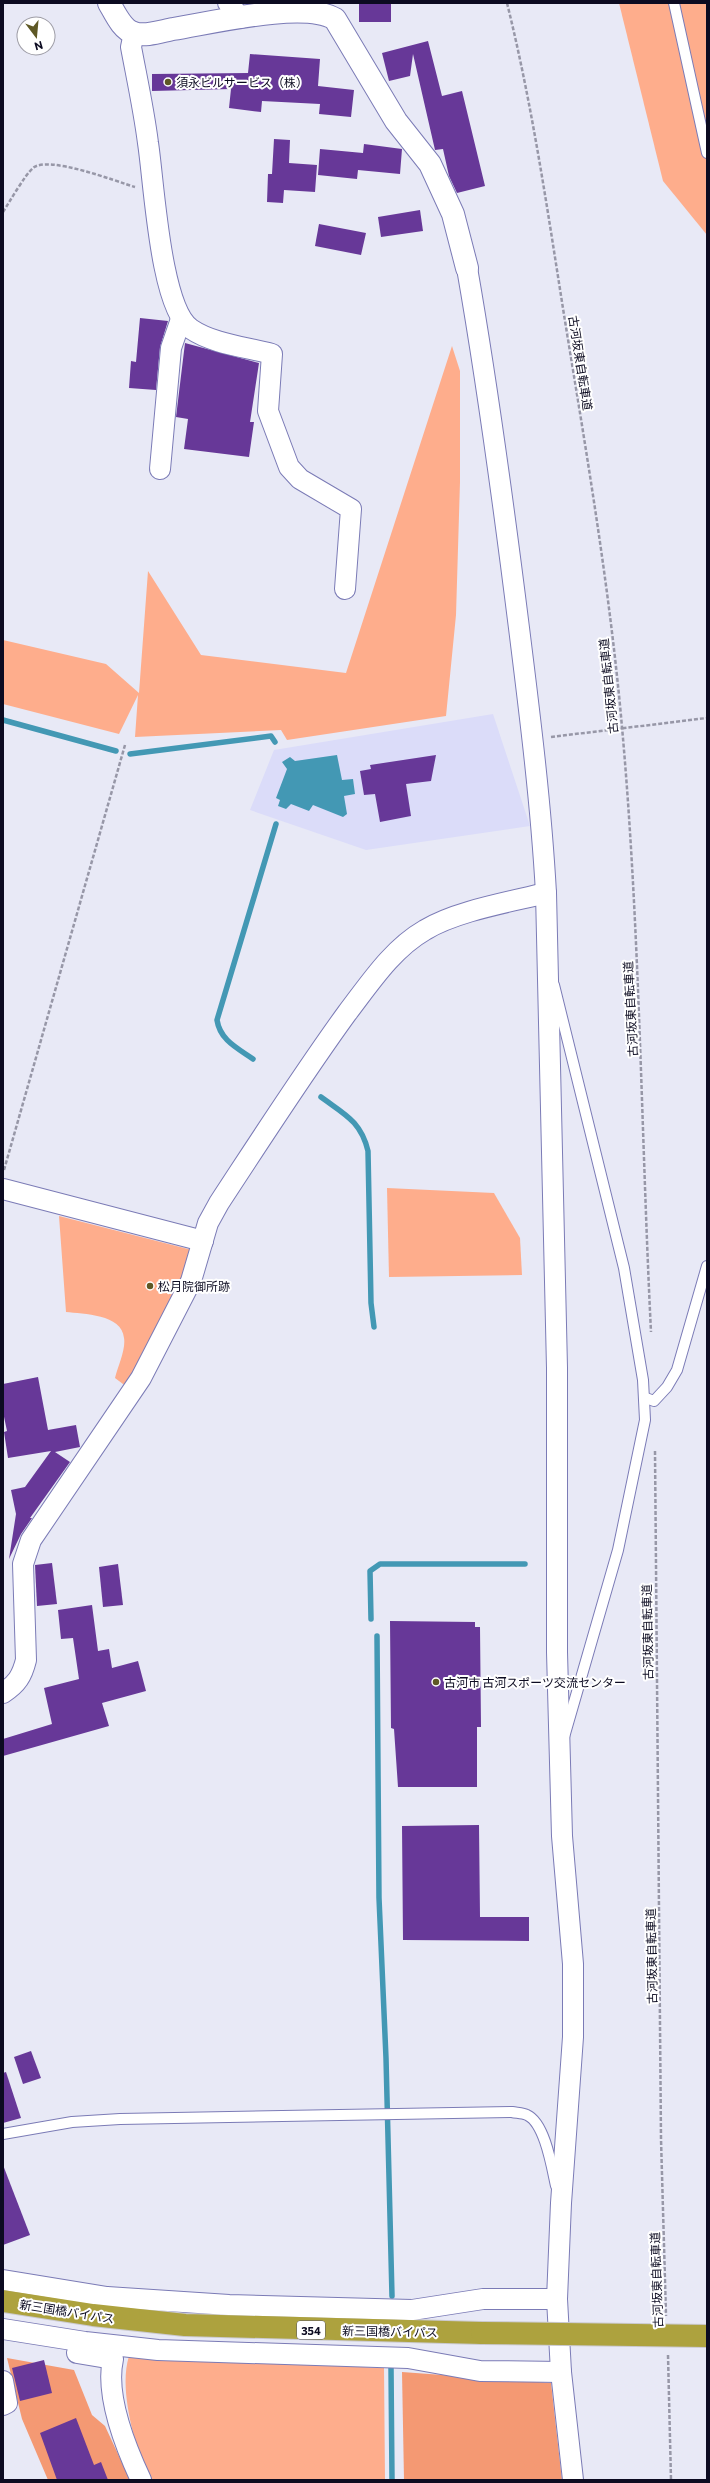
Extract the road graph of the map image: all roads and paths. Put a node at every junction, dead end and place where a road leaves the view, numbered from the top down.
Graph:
1 (109, 3) edge
2 (508, 3) edge
3 (674, 3) edge
4 (269, 8) edge
5 (234, 10) edge
6 (134, 33) junction
7 (705, 128) edge
8 (707, 153) edge
9 (155, 188) junction
10 (3, 212) edge
11 (467, 268) joint
12 (181, 319) junction
13 (160, 469) dead end
14 (345, 589) dead end
15 (707, 718) edge
16 (622, 728) junction
17 (546, 737) dead end
18 (125, 745) dead end
19 (546, 892) junction
20 (547, 949) junction
21 (3, 1175) edge
22 (3, 1189) edge
23 (202, 1241) junction
24 (707, 1266) edge
25 (651, 1337) dead end
26 (646, 1398) junction
27 (654, 1447) dead end
28 (3, 1693) edge
29 (560, 1750) junction
30 (3, 2134) edge
31 (561, 2202) junction
32 (3, 2280) edge
33 (557, 2299) junction
34 (3, 2301) edge
35 (667, 2321) dead end
36 (3, 2329) edge
37 (707, 2336) edge
38 (3, 2338) edge
39 (668, 2353) dead end
40 (561, 2372) junction
41 (3, 2380) edge
42 (3, 2405) edge
43 (141, 2480) edge
44 (573, 2480) edge
45 (671, 2480) edge

1 - 6 street
2 - 16 path, 古河坂東自転車道
3 - 7 lane
4 - 5 street
4 - 11 street
5 - 6 street
6 - 9 street
7 - 8 lane
9 - 10 path
9 - 12 street
11 - 19 street
12 - 13 street
12 - 14 street
15 - 16 path
16 - 17 path
16 - 25 path, 古河坂東自転車道
18 - 21 path
19 - 20 street
19 - 23 street
20 - 26 lane
20 - 29 street
22 - 23 street
23 - 28 street
24 - 26 lane
26 - 29 lane
27 - 35 path, 古河坂東自転車道
29 - 31 street
30 - 31 lane
31 - 33 street
32 - 33 street
33 - 40 street
34 - 37 highway, 新三国橋バイパス / 354, bridge
36 - 40 street
38 - 43 street
39 - 45 path
40 - 44 street
41 - 42 street

